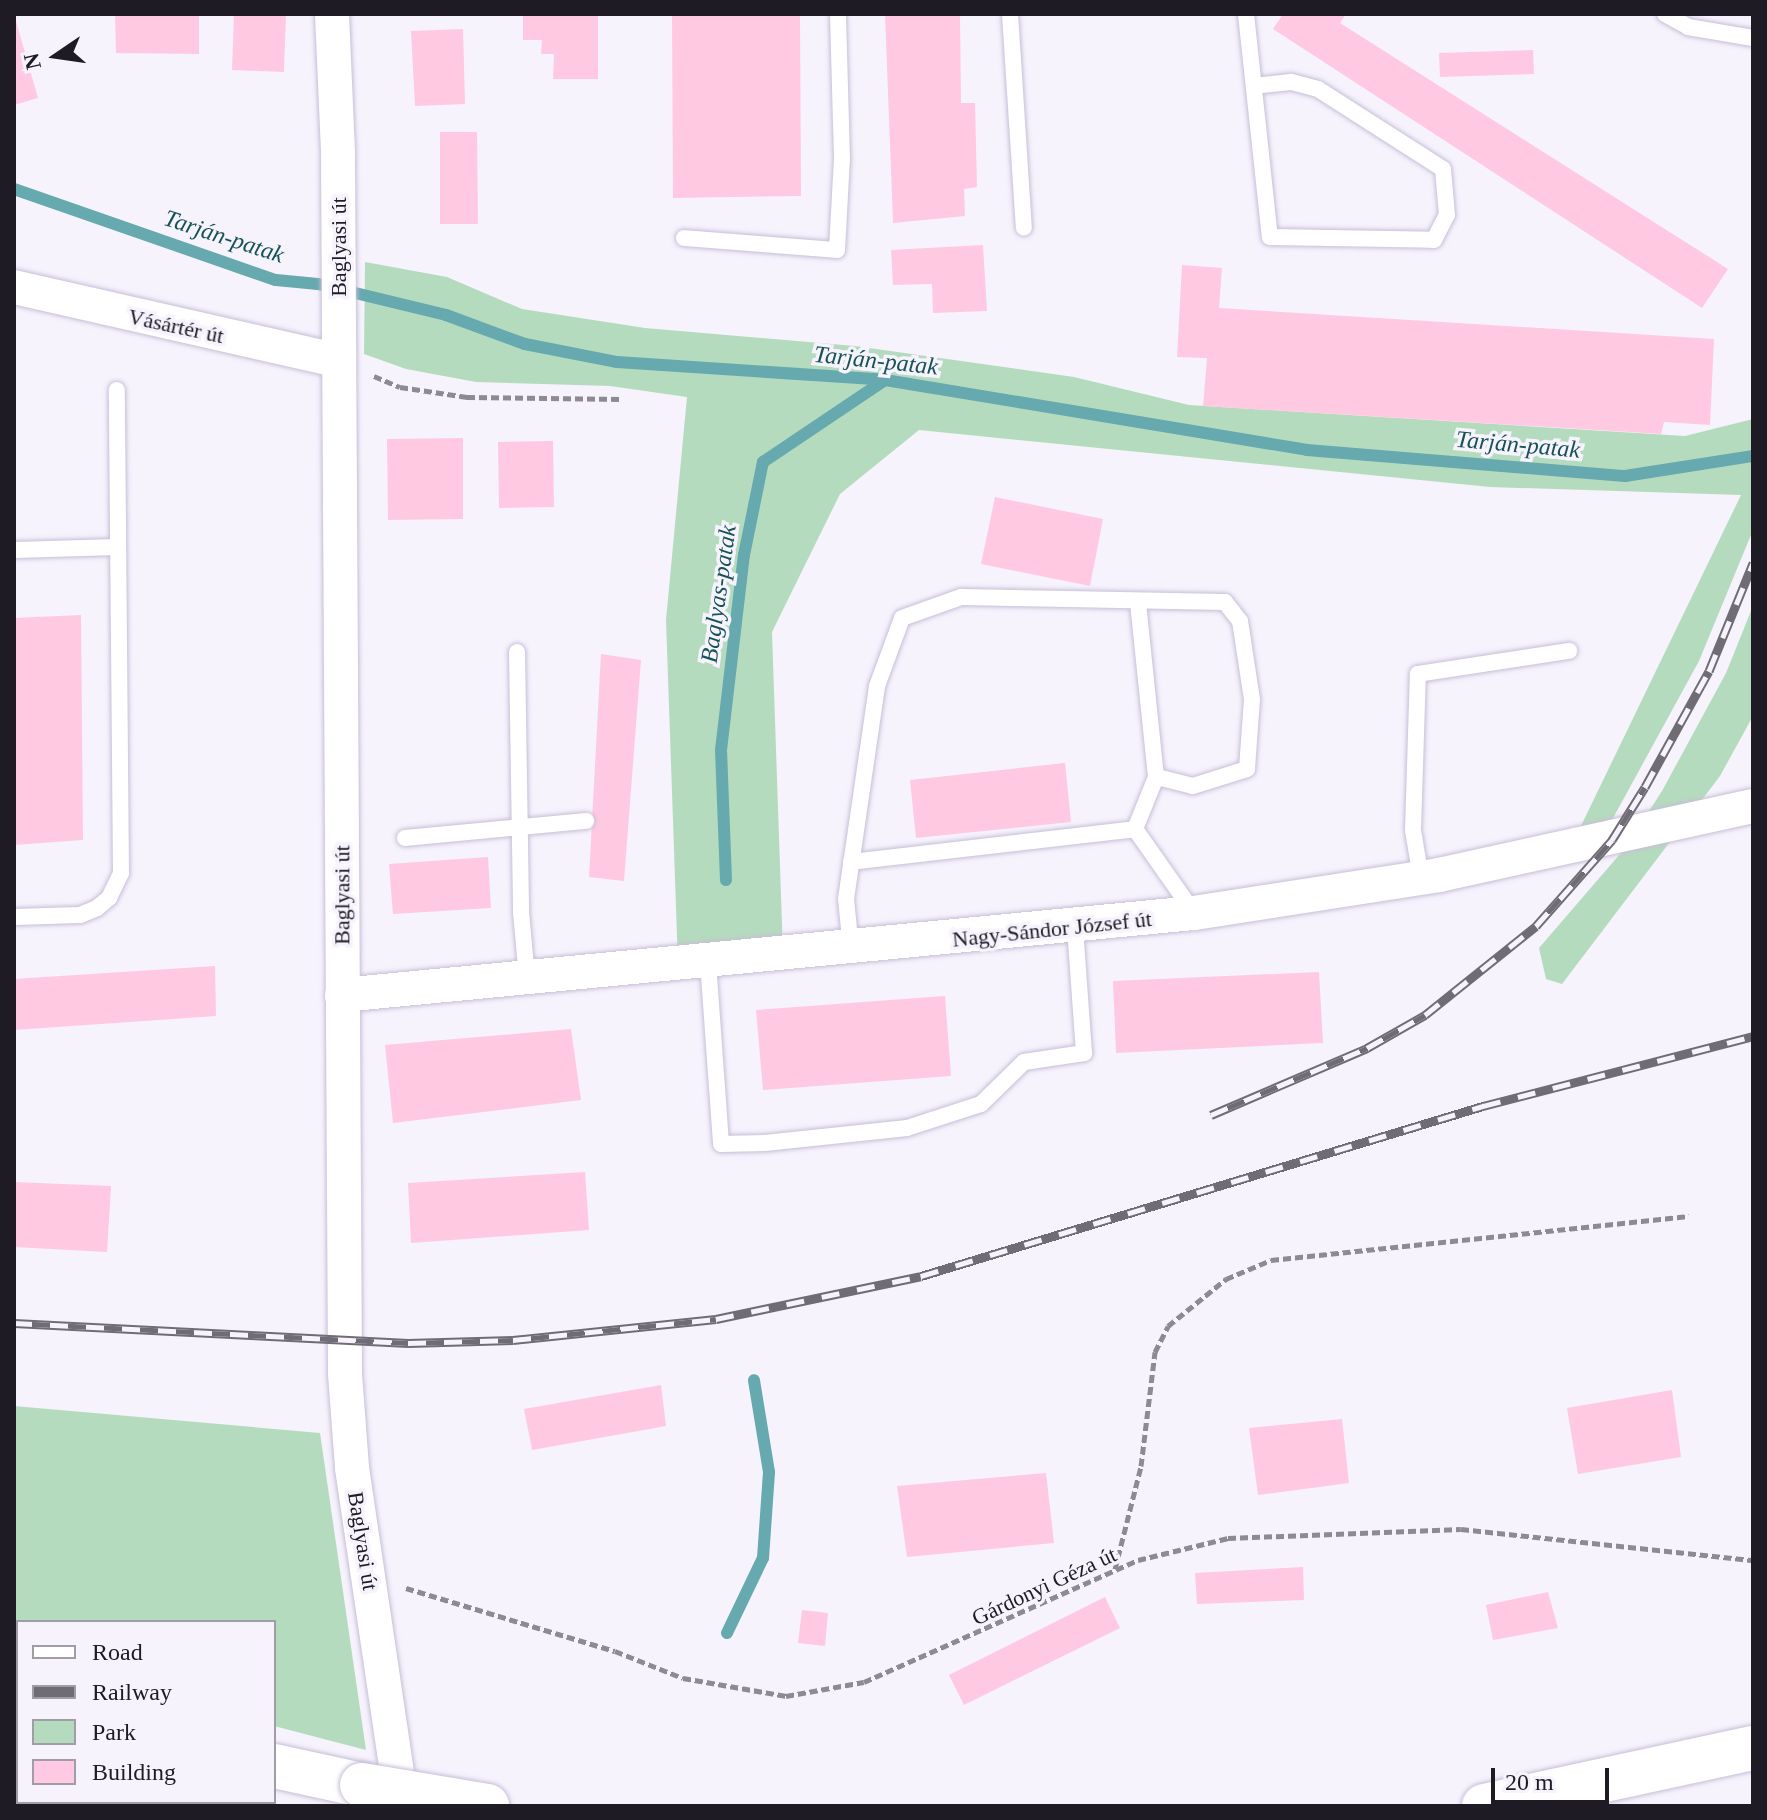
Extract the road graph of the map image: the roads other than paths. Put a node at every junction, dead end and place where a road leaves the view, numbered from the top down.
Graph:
1 (332, 14) edge
2 (838, 14) edge
3 (1010, 14) edge
4 (1246, 14) edge
5 (1665, 14) edge
6 (1753, 38) edge
7 (1254, 86) junction
8 (1024, 228) dead end
9 (684, 238) dead end
10 (14, 287) edge
11 (339, 355) junction
12 (117, 390) dead end
13 (118, 547) junction
14 (14, 550) edge
15 (1138, 602) junction
16 (1569, 651) dead end
17 (517, 652) dead end
18 (1156, 777) junction
19 (1753, 806) edge
20 (586, 821) dead end
21 (520, 828) junction
22 (1135, 829) junction
23 (405, 838) dead end
24 (851, 862) junction
25 (1421, 878) junction
26 (1194, 913) junction
27 (14, 917) edge
28 (1075, 928) junction
29 (851, 949) junction
30 (708, 962) junction
31 (527, 978) junction
32 (342, 995) junction
33 (1753, 1748) edge
34 (276, 1766) edge
35 (380, 1778) junction
36 (402, 1806) edge
37 (487, 1806) edge
38 (1484, 1806) edge

1 - 11 street, Baglyasi út
2 - 9 lane
3 - 8 lane
4 - 7 lane
5 - 6 lane
7 - 7 lane
10 - 11 street, Vásártér út
11 - 32 street, Baglyasi út
12 - 13 lane
13 - 14 lane
13 - 27 lane
15 - 18 lane
15 - 18 lane
15 - 24 lane
16 - 25 lane
17 - 21 lane
18 - 22 lane
19 - 25 street, Nagy-Sándor József út
20 - 21 lane
21 - 23 lane
21 - 31 lane
22 - 24 lane
22 - 26 lane
24 - 29 lane
25 - 26 street, Nagy-Sándor József út
26 - 28 street, Nagy-Sándor József út
28 - 29 street, Nagy-Sándor József út
28 - 30 lane
29 - 30 street, Nagy-Sándor József út
30 - 31 street, Nagy-Sándor József út
31 - 32 street, Nagy-Sándor József út
32 - 35 street, Baglyasi út
33 - 38 main road
34 - 35 main road
35 - 36 street, Baglyasi út
35 - 37 main road, bridge

